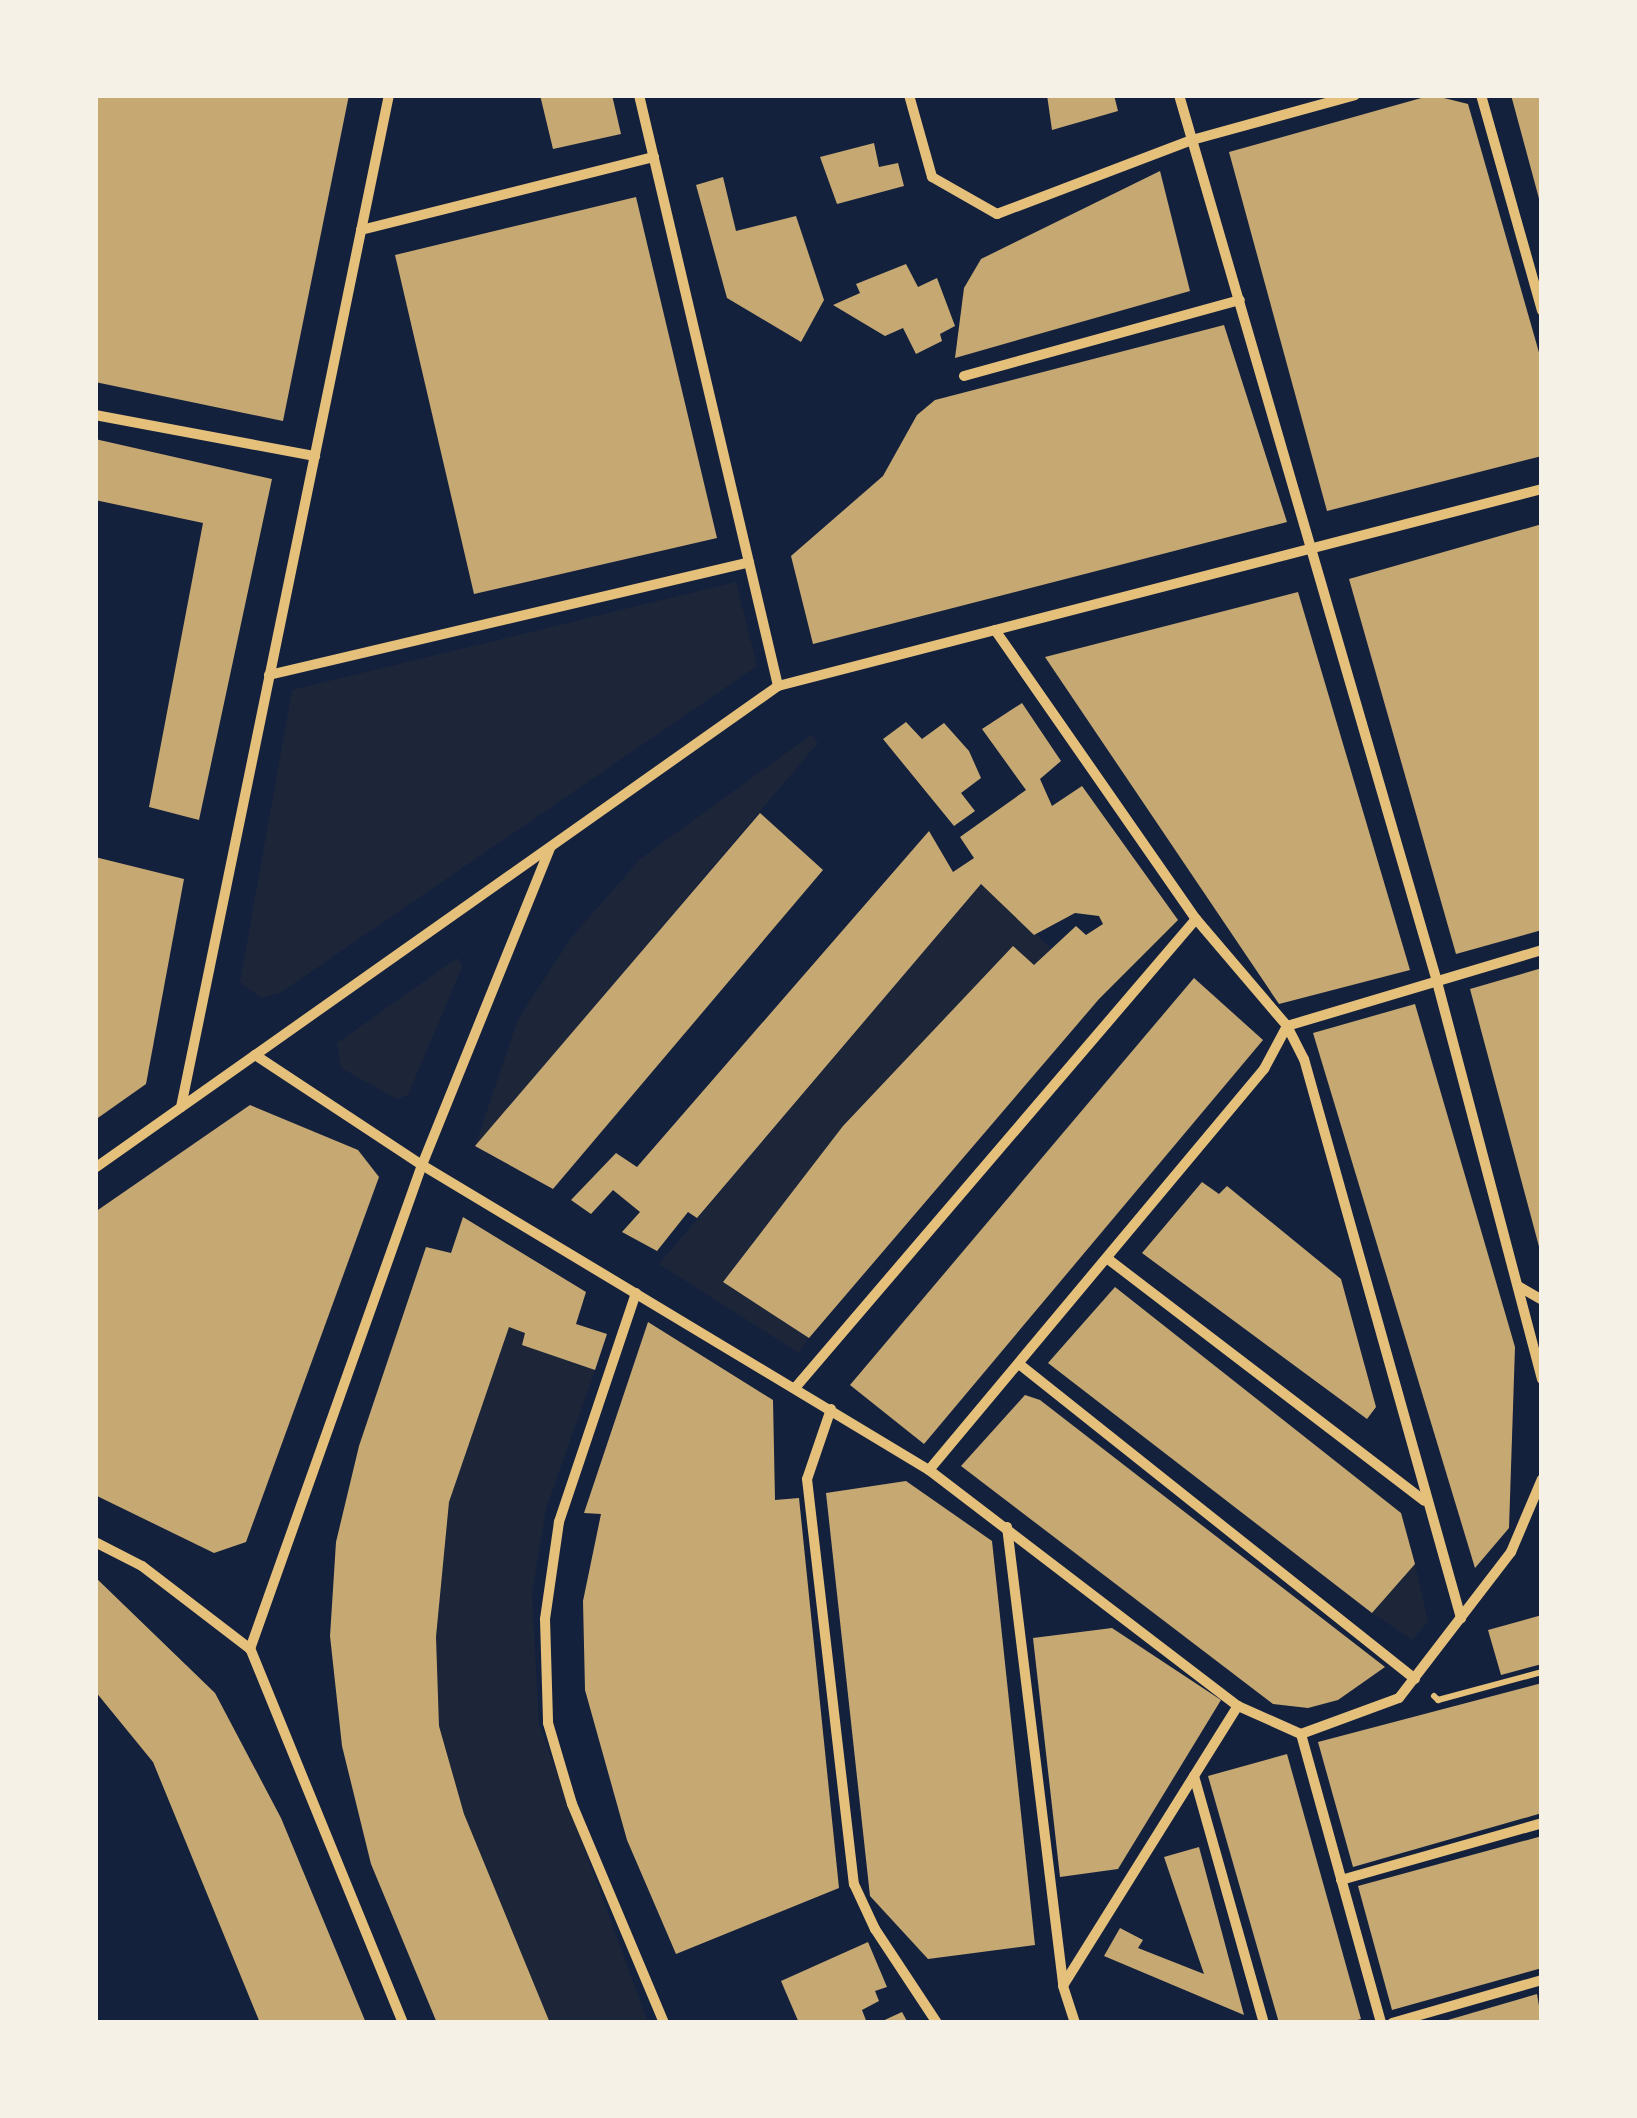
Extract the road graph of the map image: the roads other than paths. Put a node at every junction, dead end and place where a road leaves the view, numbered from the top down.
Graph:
1 (390, 95) edge
2 (640, 95) edge
3 (909, 95) edge
4 (1179, 95) edge
5 (1355, 95) edge
6 (1481, 95) edge
7 (1192, 140) junction
8 (654, 158) junction
9 (361, 230) junction
10 (1240, 300) junction
11 (1542, 311) edge
12 (964, 376) dead end
13 (95, 415) edge
14 (315, 456) junction
15 (1542, 489) edge
16 (1310, 549) junction
17 (749, 562) junction
18 (994, 630) junction
19 (269, 675) junction
20 (778, 686) junction
21 (550, 846) junction
22 (1196, 918) junction
23 (1542, 950) edge
24 (1436, 978) junction
25 (1287, 1026) junction
26 (255, 1055) junction
27 (180, 1108) junction
28 (422, 1165) junction
29 (95, 1168) edge
30 (1108, 1259) junction
31 (1518, 1286) junction
32 (636, 1293) junction
33 (1542, 1300) edge
34 (1019, 1364) junction
35 (1542, 1378) edge
36 (795, 1388) junction
37 (831, 1410) junction
38 (929, 1470) junction
39 (1542, 1479) edge
40 (1424, 1502) junction
41 (1007, 1527) junction
42 (95, 1542) edge
43 (1461, 1618) junction
44 (250, 1648) junction
45 (1415, 1679) junction
46 (1238, 1706) junction
47 (1301, 1734) junction
48 (1194, 1776) junction
49 (1542, 1824) edge
50 (1341, 1880) junction
51 (1542, 1980) edge
52 (1063, 1986) junction
53 (403, 2023) edge
54 (664, 2023) edge
55 (937, 2023) edge
56 (1074, 2023) edge
57 (1264, 2023) edge
58 (1381, 2023) edge
59 (1392, 2023) edge

1 - 9 street
2 - 8 street
3 - 7 street
4 - 7 street
5 - 7 street
6 - 11 street
7 - 10 street
8 - 9 street
8 - 17 street
9 - 14 street
10 - 12 street
10 - 16 street
13 - 14 street
14 - 19 street
15 - 16 street
16 - 18 street
16 - 24 street
17 - 19 street
17 - 20 street
18 - 20 street
18 - 22 street
19 - 27 street
20 - 21 street
21 - 26 street
21 - 28 street
22 - 25 street
22 - 36 street
23 - 24 street
24 - 25 street
24 - 31 street
25 - 30 street
25 - 40 street
26 - 27 street
26 - 28 street
27 - 29 street
28 - 32 street
28 - 44 street
30 - 34 street
30 - 40 street
31 - 33 street
31 - 35 street
32 - 36 street
32 - 54 street
34 - 38 street
34 - 45 street
36 - 37 street
37 - 38 street
37 - 55 street
38 - 41 street
39 - 43 street
40 - 43 street
41 - 46 street
41 - 52 street
42 - 44 street
43 - 45 street
44 - 53 street
45 - 47 street
46 - 47 street
46 - 48 street
47 - 50 street
48 - 52 street
48 - 57 street
49 - 50 street
50 - 58 street
51 - 59 street
52 - 56 street

